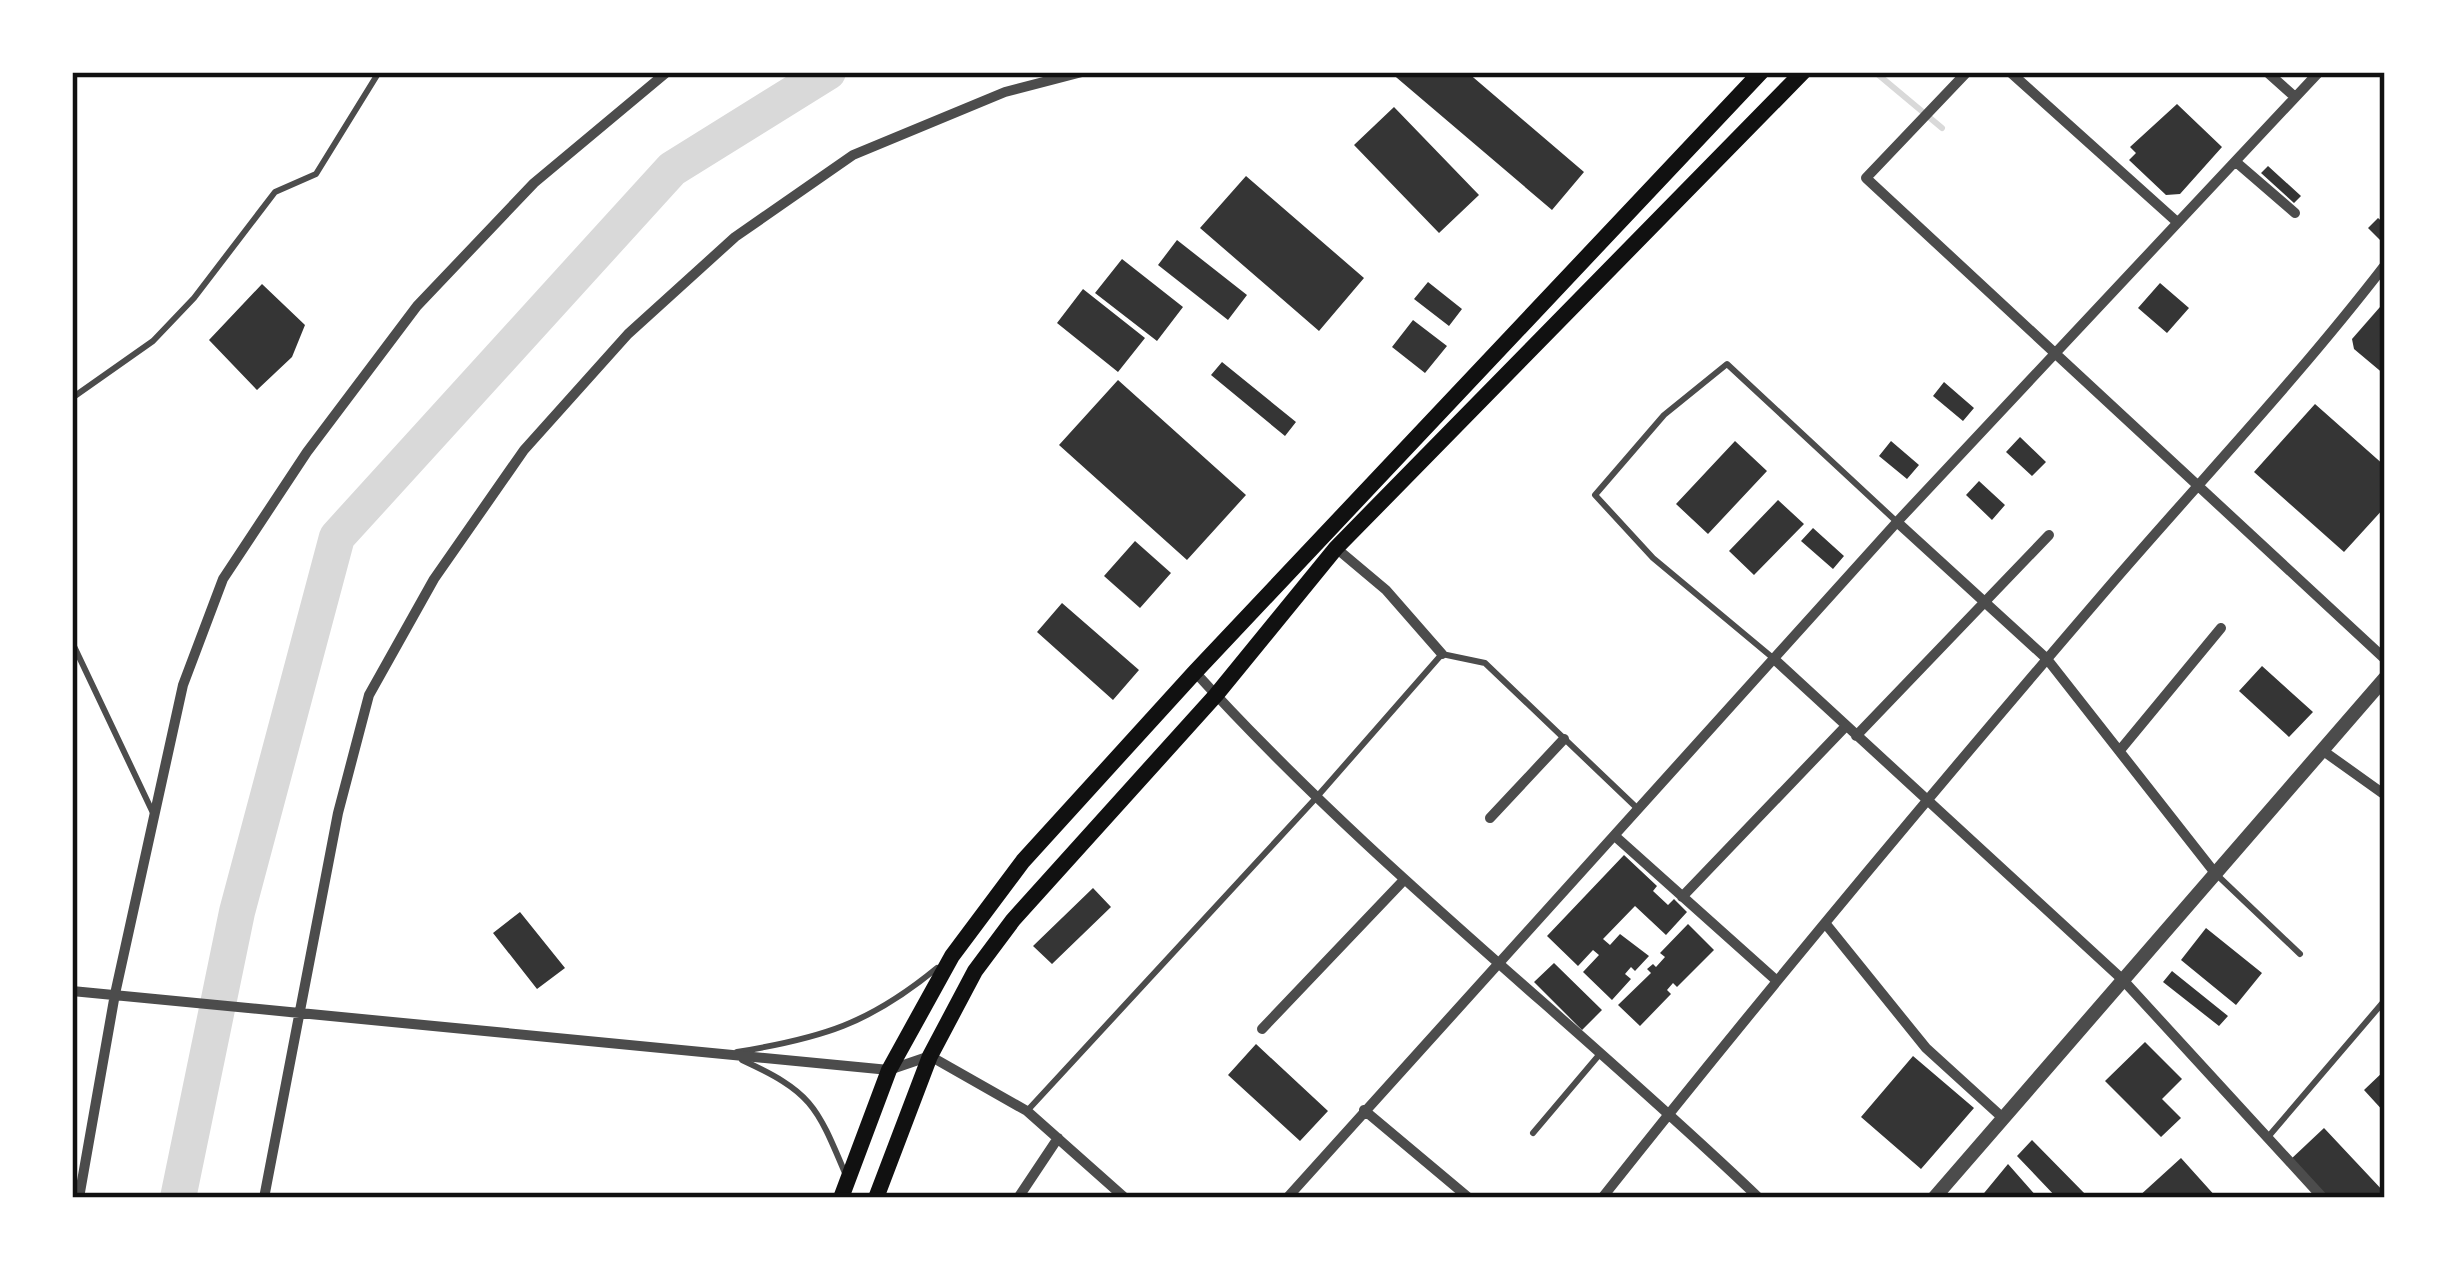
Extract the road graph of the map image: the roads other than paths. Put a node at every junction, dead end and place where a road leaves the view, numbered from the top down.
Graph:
1 (379, 72) edge
2 (667, 72) edge
3 (1082, 72) edge
4 (1761, 72) edge
5 (1803, 72) edge
6 (1967, 72) edge
7 (2010, 72) edge
8 (2267, 72) edge
9 (2319, 72) edge
10 (2295, 97) junction
11 (2236, 162) junction
12 (2295, 213) dead end
13 (2177, 222) junction
14 (2385, 265) edge
15 (2055, 354) junction
16 (72, 398) edge
17 (2198, 484) junction
18 (1897, 522) junction
19 (2049, 535) dead end
20 (1336, 548) junction
21 (1985, 600) junction
22 (2221, 628) dead end
23 (72, 642) edge
24 (1442, 654) junction
25 (1773, 658) junction
26 (2047, 659) junction
27 (2385, 659) edge
28 (1195, 672) junction
29 (2385, 678) edge
30 (1216, 695) junction
31 (1846, 726) junction
32 (1856, 736) junction
33 (1564, 740) junction
34 (2121, 748) junction
35 (2323, 750) junction
36 (2385, 795) edge
37 (1315, 799) junction
38 (1926, 801) junction
39 (1639, 810) junction
40 (156, 818) junction
41 (1490, 818) dead end
42 (1616, 837) junction
43 (2215, 873) junction
44 (1403, 881) junction
45 (1682, 897) junction
46 (1825, 923) junction
47 (2300, 954) dead end
48 (952, 956) junction
49 (1499, 964) junction
50 (2123, 980) junction
51 (1777, 981) junction
52 (72, 991) edge
53 (115, 994) junction
54 (2385, 1000) edge
55 (294, 1011) junction
56 (1262, 1029) dead end
57 (1601, 1052) junction
58 (728, 1054) junction
59 (930, 1056) junction
60 (889, 1070) junction
61 (1364, 1110) junction
62 (1027, 1111) junction
63 (1670, 1113) junction
64 (2004, 1119) junction
65 (1533, 1132) dead end
66 (2268, 1137) junction
67 (1058, 1138) junction
68 (844, 1189) edge
69 (80, 1198) edge
70 (264, 1198) edge
71 (876, 1198) edge
72 (1018, 1198) edge
73 (1126, 1198) edge
74 (1287, 1198) edge
75 (1469, 1198) edge
76 (1602, 1198) edge
77 (1759, 1198) edge
78 (1934, 1198) edge
79 (2323, 1198) edge

1 - 16 lane
2 - 40 street
3 - 55 street
4 - 28 main road
5 - 20 main road
6 - 15 street
7 - 13 street
8 - 10 street
9 - 10 street
10 - 11 street
11 - 12 street
11 - 13 street
13 - 15 street
14 - 17 street
15 - 17 street
15 - 18 street
17 - 26 street
17 - 27 street
18 - 21 street
18 - 25 street
18 - 25 lane
19 - 21 street
20 - 24 street
20 - 30 main road
21 - 26 street
21 - 32 street
22 - 34 street
23 - 40 lane
24 - 33 lane
24 - 37 lane
25 - 31 street
25 - 39 street
26 - 34 street
26 - 38 street
28 - 30 street
28 - 48 main road
29 - 35 street
30 - 37 street
30 - 59 main road
31 - 32 street
31 - 45 street
32 - 38 street
33 - 39 lane
33 - 41 street
34 - 43 street
35 - 36 street
35 - 43 street
37 - 44 street
37 - 62 lane
38 - 46 street
38 - 50 street
39 - 42 street
40 - 53 street
42 - 45 street
42 - 49 street
43 - 47 lane
43 - 50 street
44 - 49 street
44 - 56 street
45 - 51 street
46 - 51 street
46 - 64 street
48 - 58 lane
48 - 60 main road
49 - 57 street
49 - 61 street
50 - 64 street
50 - 66 street
51 - 63 street
52 - 53 street
53 - 55 street
53 - 69 street
54 - 66 lane
55 - 58 street
55 - 70 street
57 - 63 street
57 - 65 lane
58 - 60 street
58 - 68 lane
59 - 60 street
59 - 62 street
59 - 71 main road
60 - 68 main road
61 - 74 street
61 - 75 street
62 - 67 street
63 - 76 street
63 - 77 street
64 - 78 street
66 - 79 street
67 - 72 street
67 - 73 street

